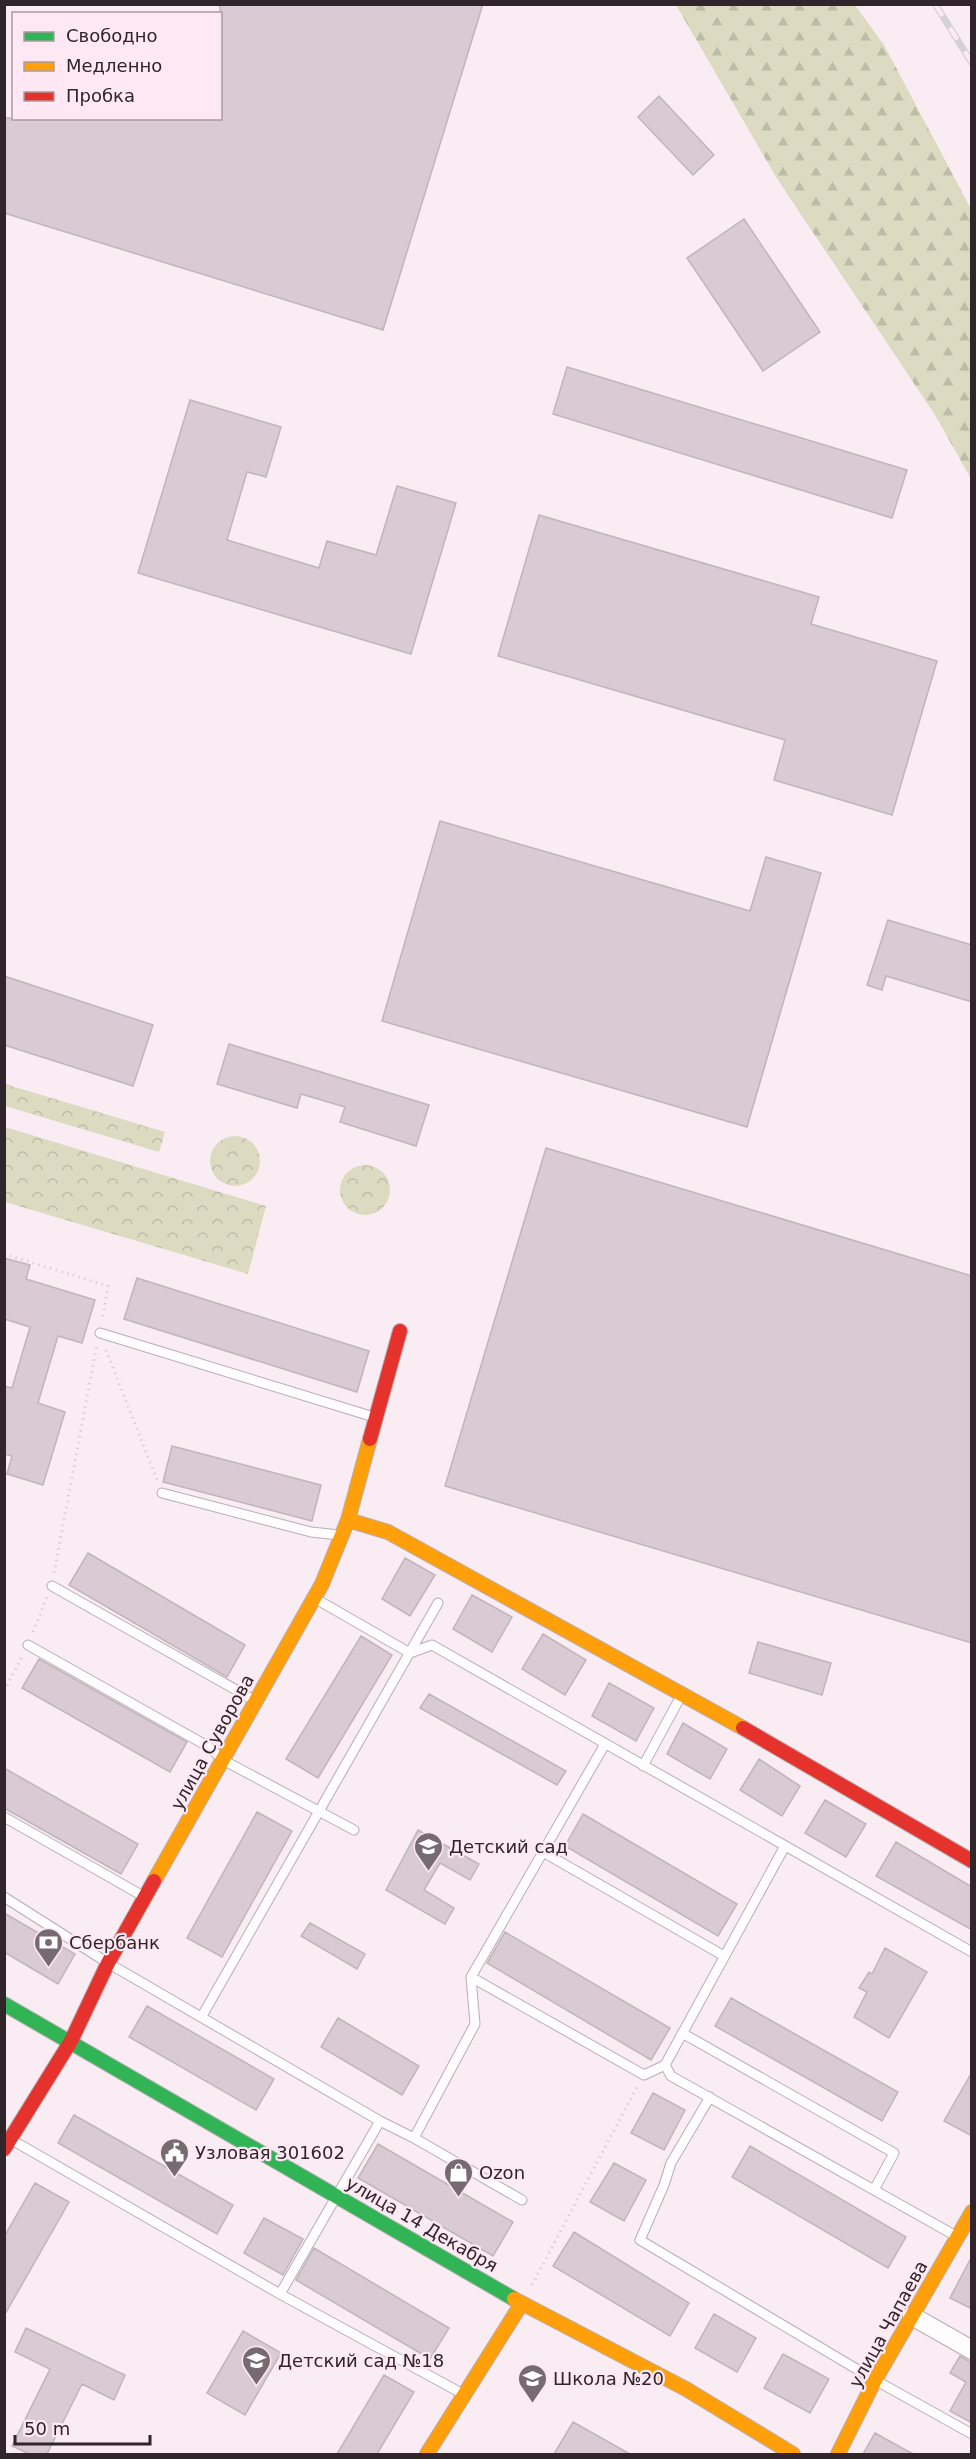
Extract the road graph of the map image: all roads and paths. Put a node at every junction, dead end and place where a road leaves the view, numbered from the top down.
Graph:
1 (4, 1254) edge
2 (400, 1331) dead end
3 (100, 1333) junction
4 (376, 1418) junction
5 (162, 1493) joint
6 (348, 1520) junction
7 (342, 1535) junction
8 (52, 1586) junction
9 (314, 1598) junction
10 (438, 1604) dead end
11 (28, 1645) junction
12 (410, 1653) junction
13 (4, 1691) edge
14 (682, 1693) junction
15 (256, 1701) junction
16 (605, 1744) junction
17 (223, 1760) junction
18 (643, 1766) junction
19 (318, 1812) junction
20 (4, 1817) edge
21 (354, 1830) dead end
22 (785, 1846) junction
23 (543, 1852) junction
24 (972, 1861) edge
25 (4, 1897) edge
26 (145, 1898) junction
27 (972, 1952) edge
28 (724, 1956) junction
29 (108, 1963) junction
30 (471, 1977) junction
31 (4, 2004) edge
32 (202, 2016) junction
33 (682, 2033) junction
34 (71, 2041) junction
35 (664, 2065) junction
36 (644, 2075) junction
37 (710, 2097) junction
38 (380, 2121) junction
39 (414, 2138) junction
40 (7, 2144) edge
41 (874, 2190) junction
42 (338, 2196) junction
43 (522, 2200) dead end
44 (972, 2212) edge
45 (957, 2237) junction
46 (280, 2294) junction
47 (522, 2303) junction
48 (912, 2316) junction
49 (972, 2350) edge
50 (875, 2380) junction
51 (466, 2396) junction
52 (972, 2434) edge
53 (427, 2454) edge
54 (793, 2454) edge
55 (838, 2454) edge

1 - 3 path
2 - 4 street, улица Суворова
3 - 4 lane
3 - 5 path
3 - 8 path
4 - 6 street, улица Суворова
5 - 7 lane
6 - 7 street, улица Суворова
6 - 14 street
7 - 9 street, улица Суворова
8 - 11 path
8 - 15 lane
9 - 12 lane
9 - 15 street, улица Суворова
10 - 12 lane
11 - 13 path
11 - 17 lane
12 - 16 lane
12 - 19 lane
14 - 18 lane
14 - 24 street
15 - 17 street, улица Суворова
16 - 18 lane
16 - 23 lane
17 - 19 lane
17 - 26 street, улица Суворова
18 - 22 lane
19 - 21 lane
19 - 32 lane
20 - 26 lane
22 - 27 lane
22 - 28 lane
23 - 28 lane
23 - 30 lane
25 - 29 lane
26 - 29 street, улица Суворова
28 - 33 lane
29 - 32 lane
29 - 34 street, улица Суворова
30 - 36 lane
30 - 39 lane
31 - 34 street, улица 14 Декабря
32 - 38 lane
33 - 35 lane
33 - 41 lane
34 - 40 street, улица Суворова
34 - 42 street, улица 14 Декабря
35 - 36 lane
35 - 37 lane
36 - 47 path
37 - 41 lane
37 - 50 lane
38 - 39 lane
38 - 42 lane
39 - 43 lane
40 - 46 lane
41 - 45 lane
42 - 46 lane
42 - 47 street, улица 14 Декабря
44 - 45 street, улица Чапаева
45 - 48 street, улица Чапаева
46 - 51 lane
47 - 51 street
47 - 54 street, улица 14 Декабря
48 - 49 street
48 - 50 street, улица Чапаева
50 - 52 lane
50 - 55 street, улица Чапаева
51 - 53 street

